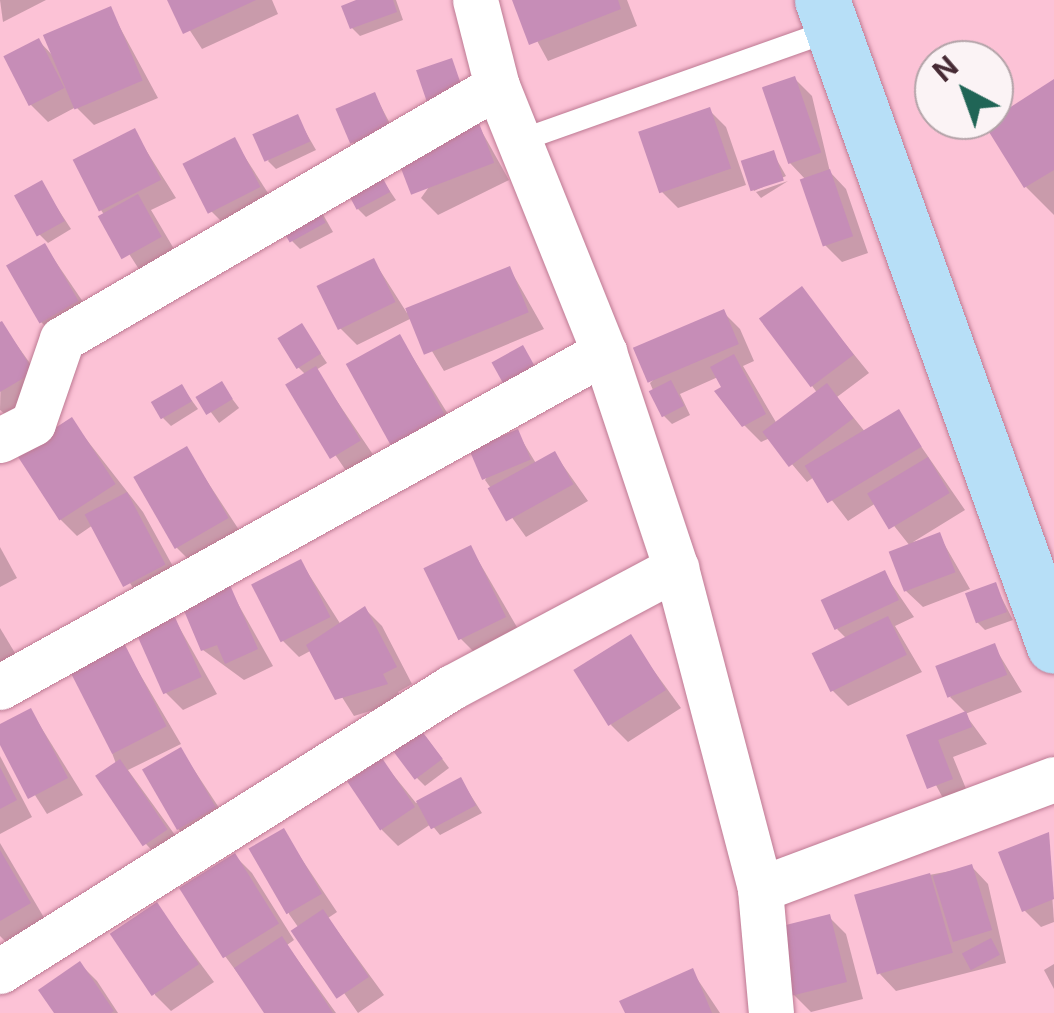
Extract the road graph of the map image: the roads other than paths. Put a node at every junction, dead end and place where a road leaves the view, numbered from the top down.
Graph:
1 (475, 0) edge
2 (828, 15) edge
3 (497, 86) junction
4 (519, 141) junction
5 (604, 352) junction
6 (0, 440) edge
7 (676, 568) junction
8 (1054, 646) edge
9 (0, 687) edge
10 (1054, 779) edge
11 (760, 889) junction
12 (0, 972) edge
13 (771, 1013) edge

1 - 3 street
2 - 4 lane
2 - 8 main road
3 - 4 street
3 - 6 street
4 - 5 street
5 - 7 street
5 - 9 street
7 - 11 street
7 - 12 street
10 - 11 street
11 - 13 street

